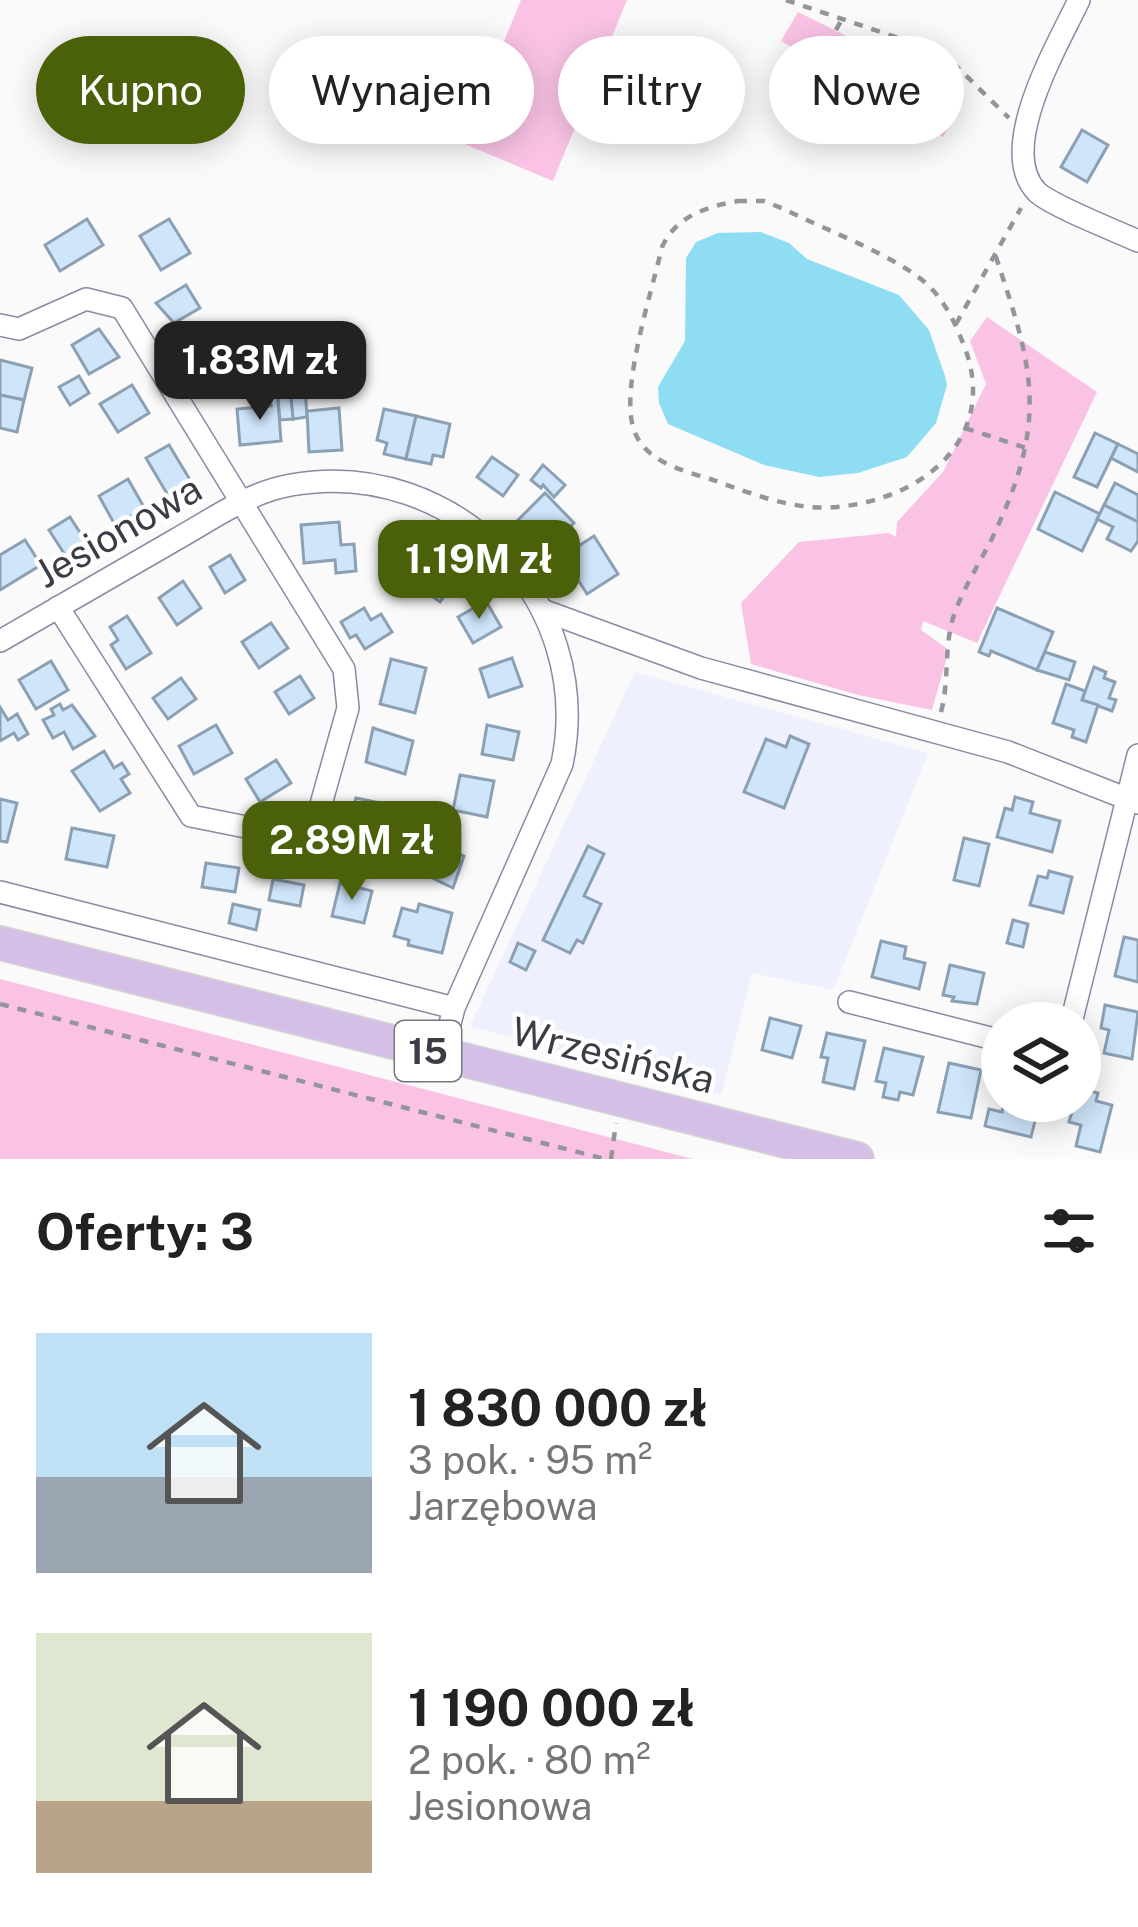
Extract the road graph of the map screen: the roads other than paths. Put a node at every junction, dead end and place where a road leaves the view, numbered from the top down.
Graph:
1 (1079, 0) edge
2 (1138, 242) edge
3 (0, 325) edge
4 (239, 503) junction
5 (58, 607) junction
6 (545, 611) junction
7 (0, 641) edge
8 (1138, 755) edge
9 (1133, 801) edge
10 (311, 840) junction
11 (405, 864) dead end
12 (0, 892) edge
13 (0, 943) edge
14 (849, 1002) dead end
15 (1077, 1002) edge
16 (454, 1008) junction
17 (981, 1035) edge
18 (442, 1055) junction
19 (857, 1159) edge

1 - 2 street
3 - 4 street
4 - 5 street, Jesionowa
4 - 6 street, Jesionowa
4 - 10 street
5 - 7 street, Jesionowa
5 - 10 street
6 - 9 street
6 - 16 street, Jesionowa
8 - 9 street
9 - 15 street
10 - 11 street
12 - 16 street
13 - 18 main road, Wrzesińska / 15
14 - 17 street
16 - 18 street, Jesionowa
18 - 19 main road, Wrzesińska / 15

